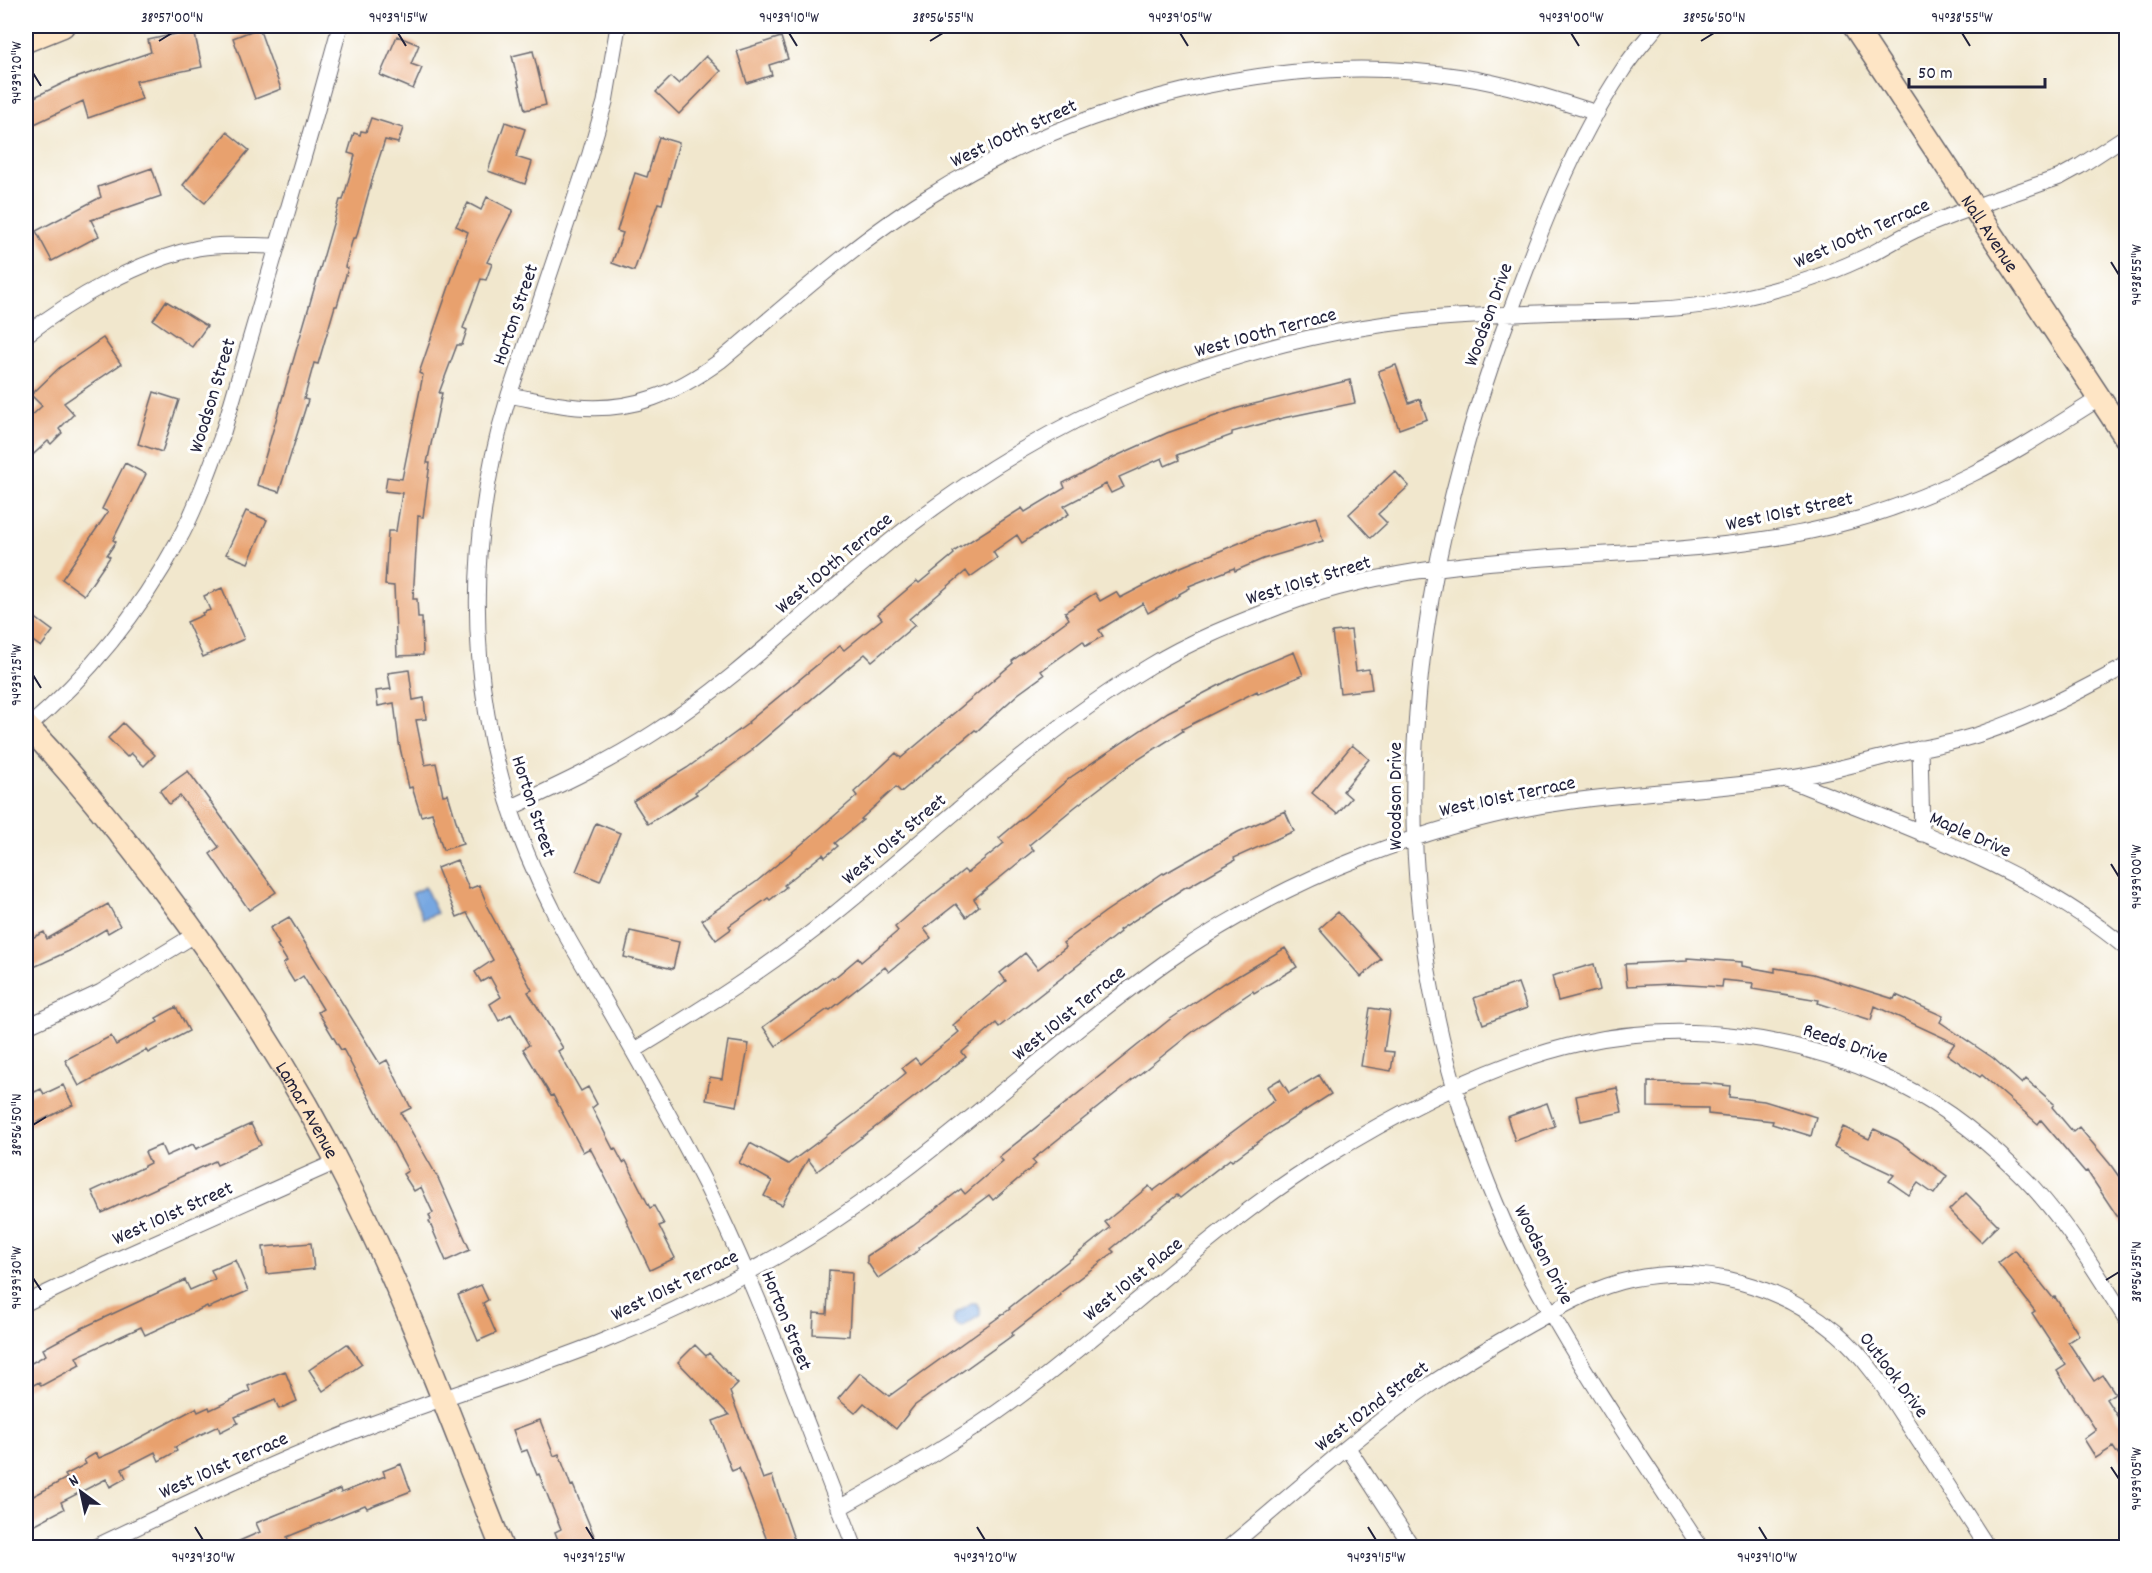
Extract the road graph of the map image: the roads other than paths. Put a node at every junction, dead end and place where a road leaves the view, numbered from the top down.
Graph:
1 (63, 26) edge
2 (340, 26) edge
3 (618, 26) edge
4 (1657, 26) edge
5 (1854, 26) edge
6 (26, 41) edge
7 (1597, 113) junction
8 (2127, 136) edge
9 (1974, 207) junction
10 (277, 246) junction
11 (1509, 315) junction
12 (26, 335) edge
13 (508, 395) junction
14 (2100, 398) junction
15 (2127, 438) edge
16 (1437, 568) junction
17 (2127, 666) edge
18 (26, 727) edge
19 (1920, 748) junction
20 (1788, 779) junction
21 (510, 807) junction
22 (1922, 834) junction
23 (1414, 838) junction
24 (196, 934) junction
25 (2127, 948) edge
26 (26, 1027) edge
27 (633, 1051) junction
28 (1455, 1088) junction
29 (336, 1162) junction
30 (746, 1273) junction
31 (26, 1303) edge
32 (1551, 1313) junction
33 (2127, 1319) edge
34 (442, 1399) junction
35 (1348, 1448) junction
36 (839, 1508) junction
37 (93, 1548) edge
38 (502, 1548) edge
39 (855, 1548) edge
40 (1228, 1548) edge
41 (1413, 1548) edge
42 (1701, 1548) edge
43 (1988, 1548) edge

1 - 6 street
2 - 10 street, Woodson Street
3 - 13 street, Horton Street
4 - 7 street, Woodson Drive
5 - 9 street, Nall Avenue
7 - 11 street, Woodson Drive
7 - 13 street, West 100th Street
8 - 9 street, West 100th Terrace
9 - 11 street, West 100th Terrace
9 - 14 street, Nall Avenue
10 - 12 street
10 - 18 street, Woodson Street
11 - 16 street, Woodson Drive
11 - 21 street, West 100th Terrace
13 - 21 street, Horton Street
14 - 15 street, Nall Avenue
14 - 16 street, West 101st Street
16 - 23 street, Woodson Drive
16 - 27 street, West 101st Street
17 - 19 street, West 101st Terrace
18 - 24 street, Lamar Avenue
19 - 20 street, West 101st Terrace
19 - 22 street
20 - 22 street, Maple Drive
20 - 23 street, West 101st Terrace
21 - 27 street, Horton Street
22 - 25 street, Maple Drive
23 - 28 street, Woodson Drive
23 - 30 street, West 101st Terrace
24 - 26 street
24 - 29 street, Lamar Avenue
27 - 30 street, Horton Street
28 - 32 street, Woodson Drive
28 - 33 street, Reeds Drive
28 - 36 street, West 101st Place
29 - 31 street, West 101st Street
29 - 34 street, Lamar Avenue
30 - 34 street, West 101st Terrace
30 - 36 street, Horton Street
32 - 35 street, West 102nd Street
32 - 42 street, Woodson Drive
32 - 43 street, Outlook Drive
34 - 37 street, West 101st Terrace
34 - 38 street, Lamar Avenue
35 - 40 street, West 102nd Street
35 - 41 street
36 - 39 street, Horton Street

